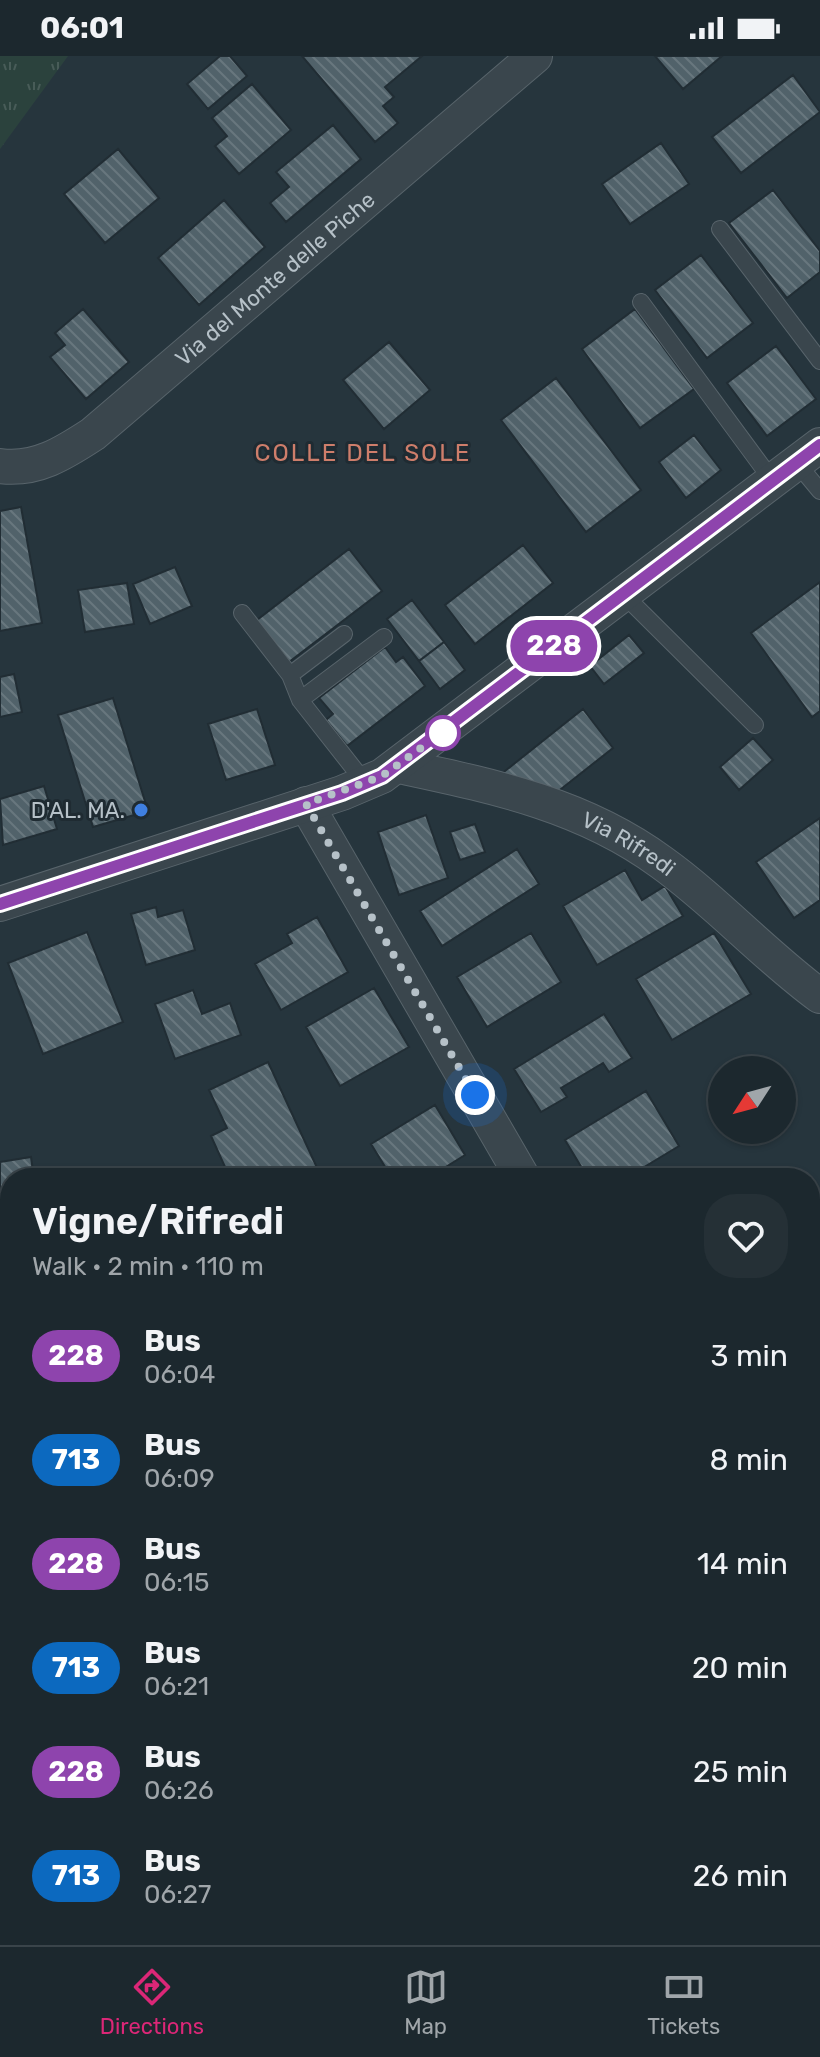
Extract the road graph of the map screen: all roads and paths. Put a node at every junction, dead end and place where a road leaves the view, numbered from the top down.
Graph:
1 (535, 56) edge
2 (720, 229) dead end
3 (641, 302) dead end
4 (820, 361) edge
5 (796, 462) edge
6 (0, 466) edge
7 (820, 491) edge
8 (622, 593) junction
9 (242, 613) dead end
10 (344, 634) dead end
11 (384, 637) dead end
12 (290, 675) junction
13 (300, 700) junction
14 (755, 725) dead end
15 (399, 766) junction
16 (366, 784) junction
17 (306, 804) junction
18 (0, 904) edge
19 (820, 996) edge
20 (517, 1168) edge

1 - 6 street, Via del Monte delle Piche
2 - 4 lane
3 - 5 lane
5 - 7 lane
5 - 8 street
8 - 14 lane
8 - 15 street
9 - 12 lane
10 - 12 lane
11 - 13 lane
12 - 13 lane
13 - 16 lane
15 - 16 street
15 - 19 street, Via Rifredi
16 - 17 street
17 - 18 street
17 - 20 street

